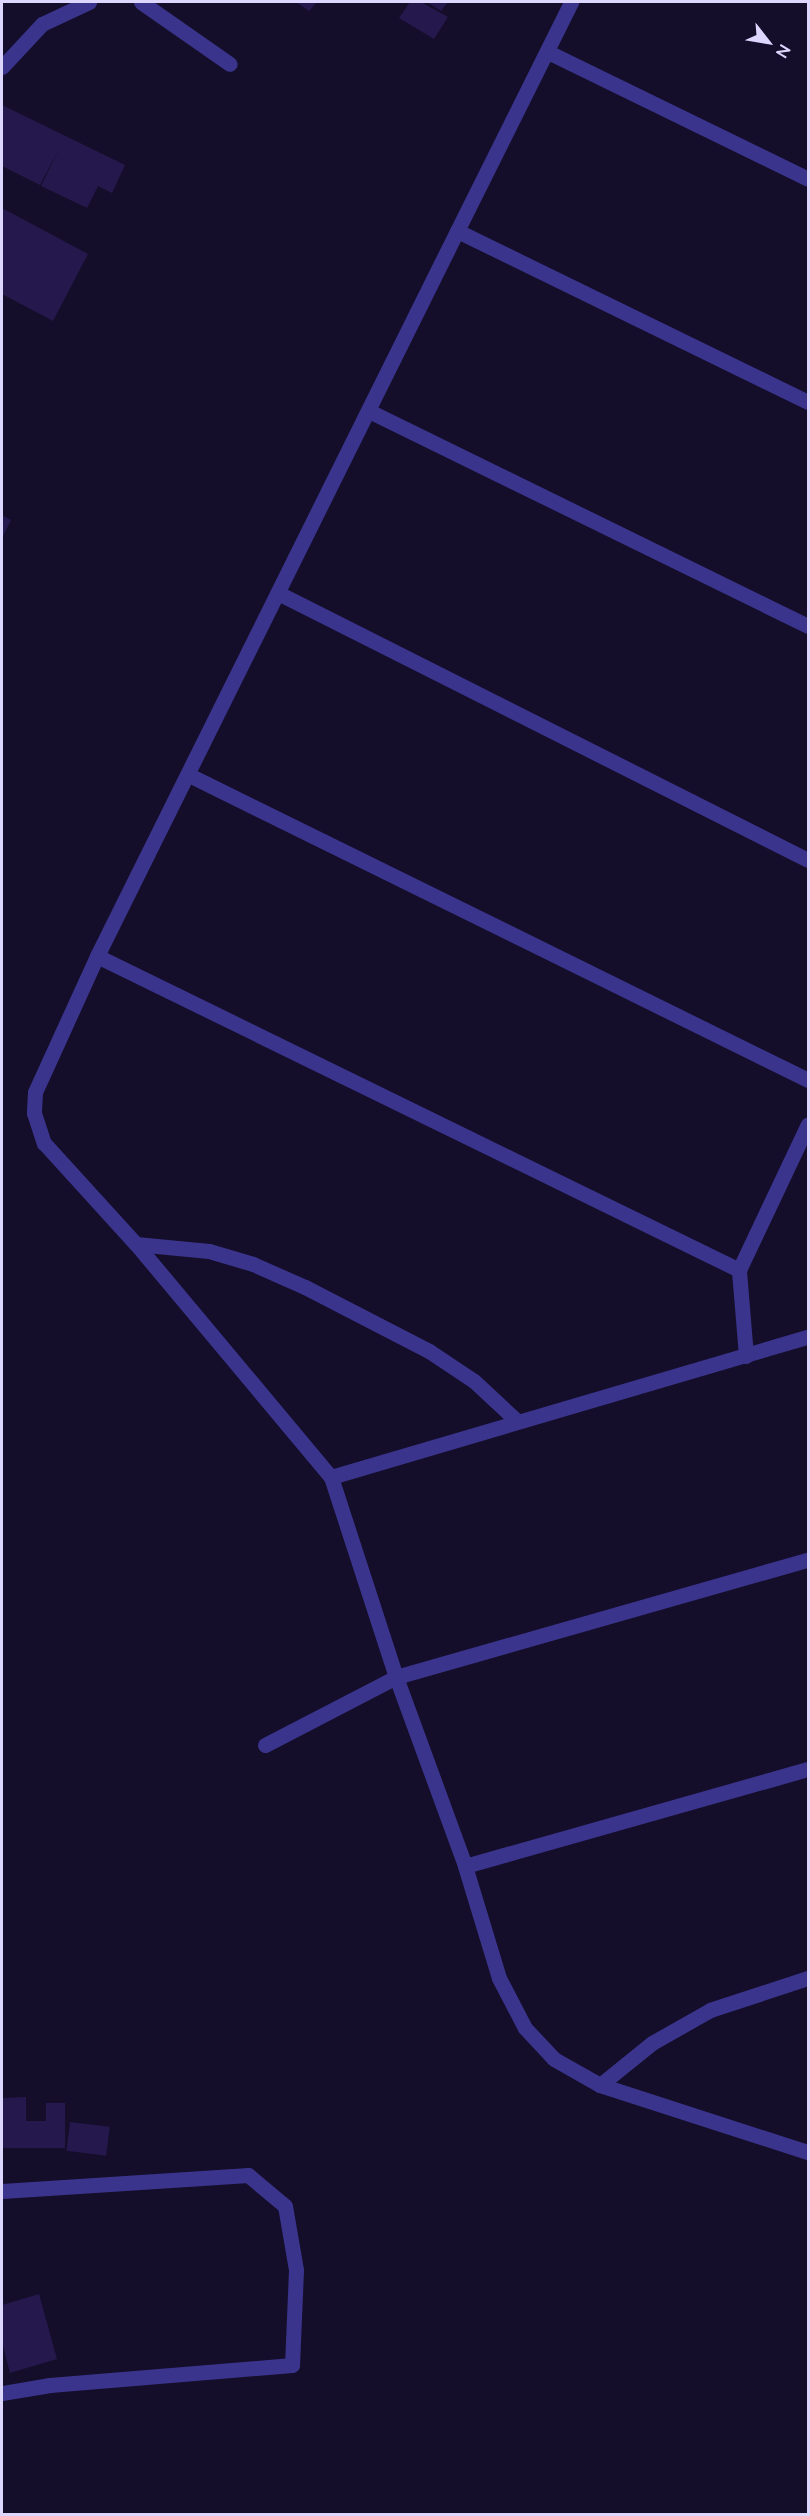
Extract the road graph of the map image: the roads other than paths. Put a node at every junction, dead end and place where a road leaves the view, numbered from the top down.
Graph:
1 (89, 2) edge
2 (141, 2) edge
3 (571, 2) edge
4 (548, 52) junction
5 (230, 64) dead end
6 (2, 67) edge
7 (808, 179) edge
8 (457, 231) junction
9 (808, 402) edge
10 (369, 411) junction
11 (278, 593) junction
12 (808, 626) edge
13 (189, 775) junction
14 (808, 860) edge
15 (97, 956) junction
16 (808, 1080) edge
17 (808, 1124) edge
18 (136, 1244) junction
19 (739, 1270) junction
20 (808, 1337) edge
21 (746, 1356) junction
22 (517, 1421) junction
23 (331, 1477) junction
24 (808, 1560) edge
25 (396, 1677) junction
26 (265, 1744) dead end
27 (808, 1769) edge
28 (465, 1866) junction
29 (808, 1978) edge
30 (600, 2085) junction
31 (808, 2152) edge
32 (2, 2191) edge
33 (2, 2393) edge

1 - 6 street
2 - 5 street
3 - 4 street
4 - 7 street
4 - 8 street
8 - 9 street
8 - 10 street
10 - 11 street
10 - 12 street
11 - 13 street
11 - 14 street
13 - 15 street
13 - 16 street
15 - 18 street
15 - 19 street
17 - 19 street
18 - 22 street
18 - 23 street
19 - 21 street
20 - 21 street
21 - 22 street
22 - 23 street
23 - 25 street
24 - 25 street
25 - 26 street
25 - 28 street
27 - 28 street
28 - 30 street
29 - 30 street
30 - 31 street
32 - 33 street

